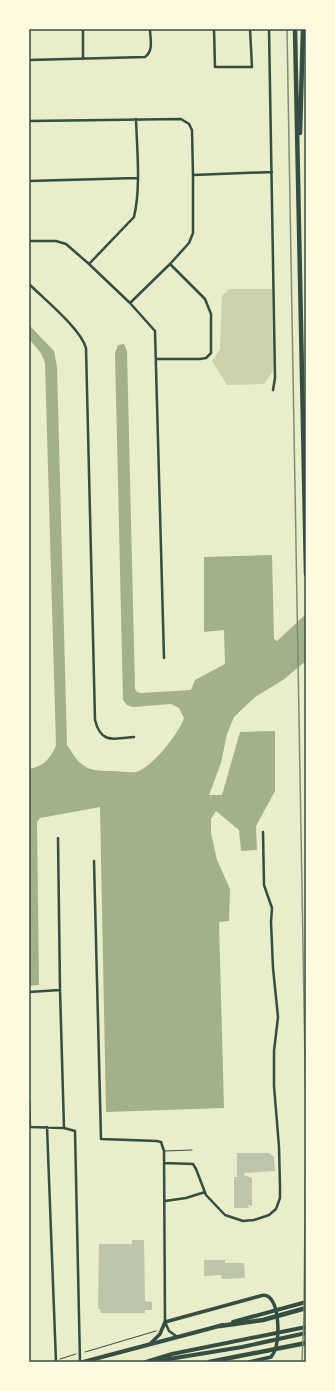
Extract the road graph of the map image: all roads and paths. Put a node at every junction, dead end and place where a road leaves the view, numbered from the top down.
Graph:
1 (82, 29) edge
2 (150, 29) edge
3 (214, 29) edge
4 (250, 29) edge
5 (269, 29) edge
6 (295, 29) edge
7 (303, 29) edge
8 (83, 59) junction
9 (29, 60) edge
10 (136, 119) junction
11 (29, 121) edge
12 (299, 157) junction
13 (272, 172) junction
14 (194, 175) junction
15 (137, 178) junction
16 (29, 181) edge
17 (29, 241) edge
18 (89, 264) junction
19 (170, 264) junction
20 (29, 284) edge
21 (130, 303) junction
22 (156, 359) junction
23 (273, 390) dead end
24 (306, 574) edge
25 (164, 658) dead end
26 (134, 737) dead end
27 (263, 832) dead end
28 (58, 838) dead end
29 (94, 861) dead end
30 (60, 990) junction
31 (29, 992) edge
32 (29, 1099) edge
33 (47, 1128) junction
34 (64, 1128) junction
35 (192, 1150) dead end
36 (164, 1151) junction
37 (164, 1163) junction
38 (204, 1192) junction
39 (164, 1201) junction
40 (306, 1302) edge
41 (306, 1308) edge
42 (165, 1322) junction
43 (220, 1326) junction
44 (306, 1327) edge
45 (162, 1329) junction
46 (306, 1333) edge
47 (177, 1337) junction
48 (306, 1343) edge
49 (150, 1344) junction
50 (80, 1353) junction
51 (56, 1361) edge
52 (82, 1362) edge
53 (147, 1362) edge
54 (209, 1362) edge
55 (249, 1362) edge

1 - 8 street
2 - 8 street
3 - 4 street
5 - 13 street
6 - 12 highway
7 - 12 highway
8 - 9 street
10 - 11 street
10 - 14 street
10 - 15 street
12 - 24 highway
13 - 14 street
13 - 23 street
14 - 19 street
15 - 16 street
15 - 18 street
17 - 18 street
18 - 21 street
19 - 21 street
19 - 22 street
20 - 26 street
21 - 22 street
22 - 25 street
27 - 38 street
28 - 30 street
29 - 36 street
30 - 31 street
30 - 34 street
32 - 33 street
33 - 34 street
33 - 51 street
34 - 50 street
35 - 36 lane
36 - 37 street
37 - 38 street
37 - 39 street
38 - 39 street
39 - 42 street
40 - 43 main road
41 - 43 highway
42 - 45 main road
42 - 47 street
42 - 55 main road
43 - 47 main road
44 - 53 main road
45 - 49 main road
45 - 50 path
46 - 53 main road
47 - 49 main road
48 - 54 highway
49 - 52 main road
50 - 51 path
50 - 52 street

